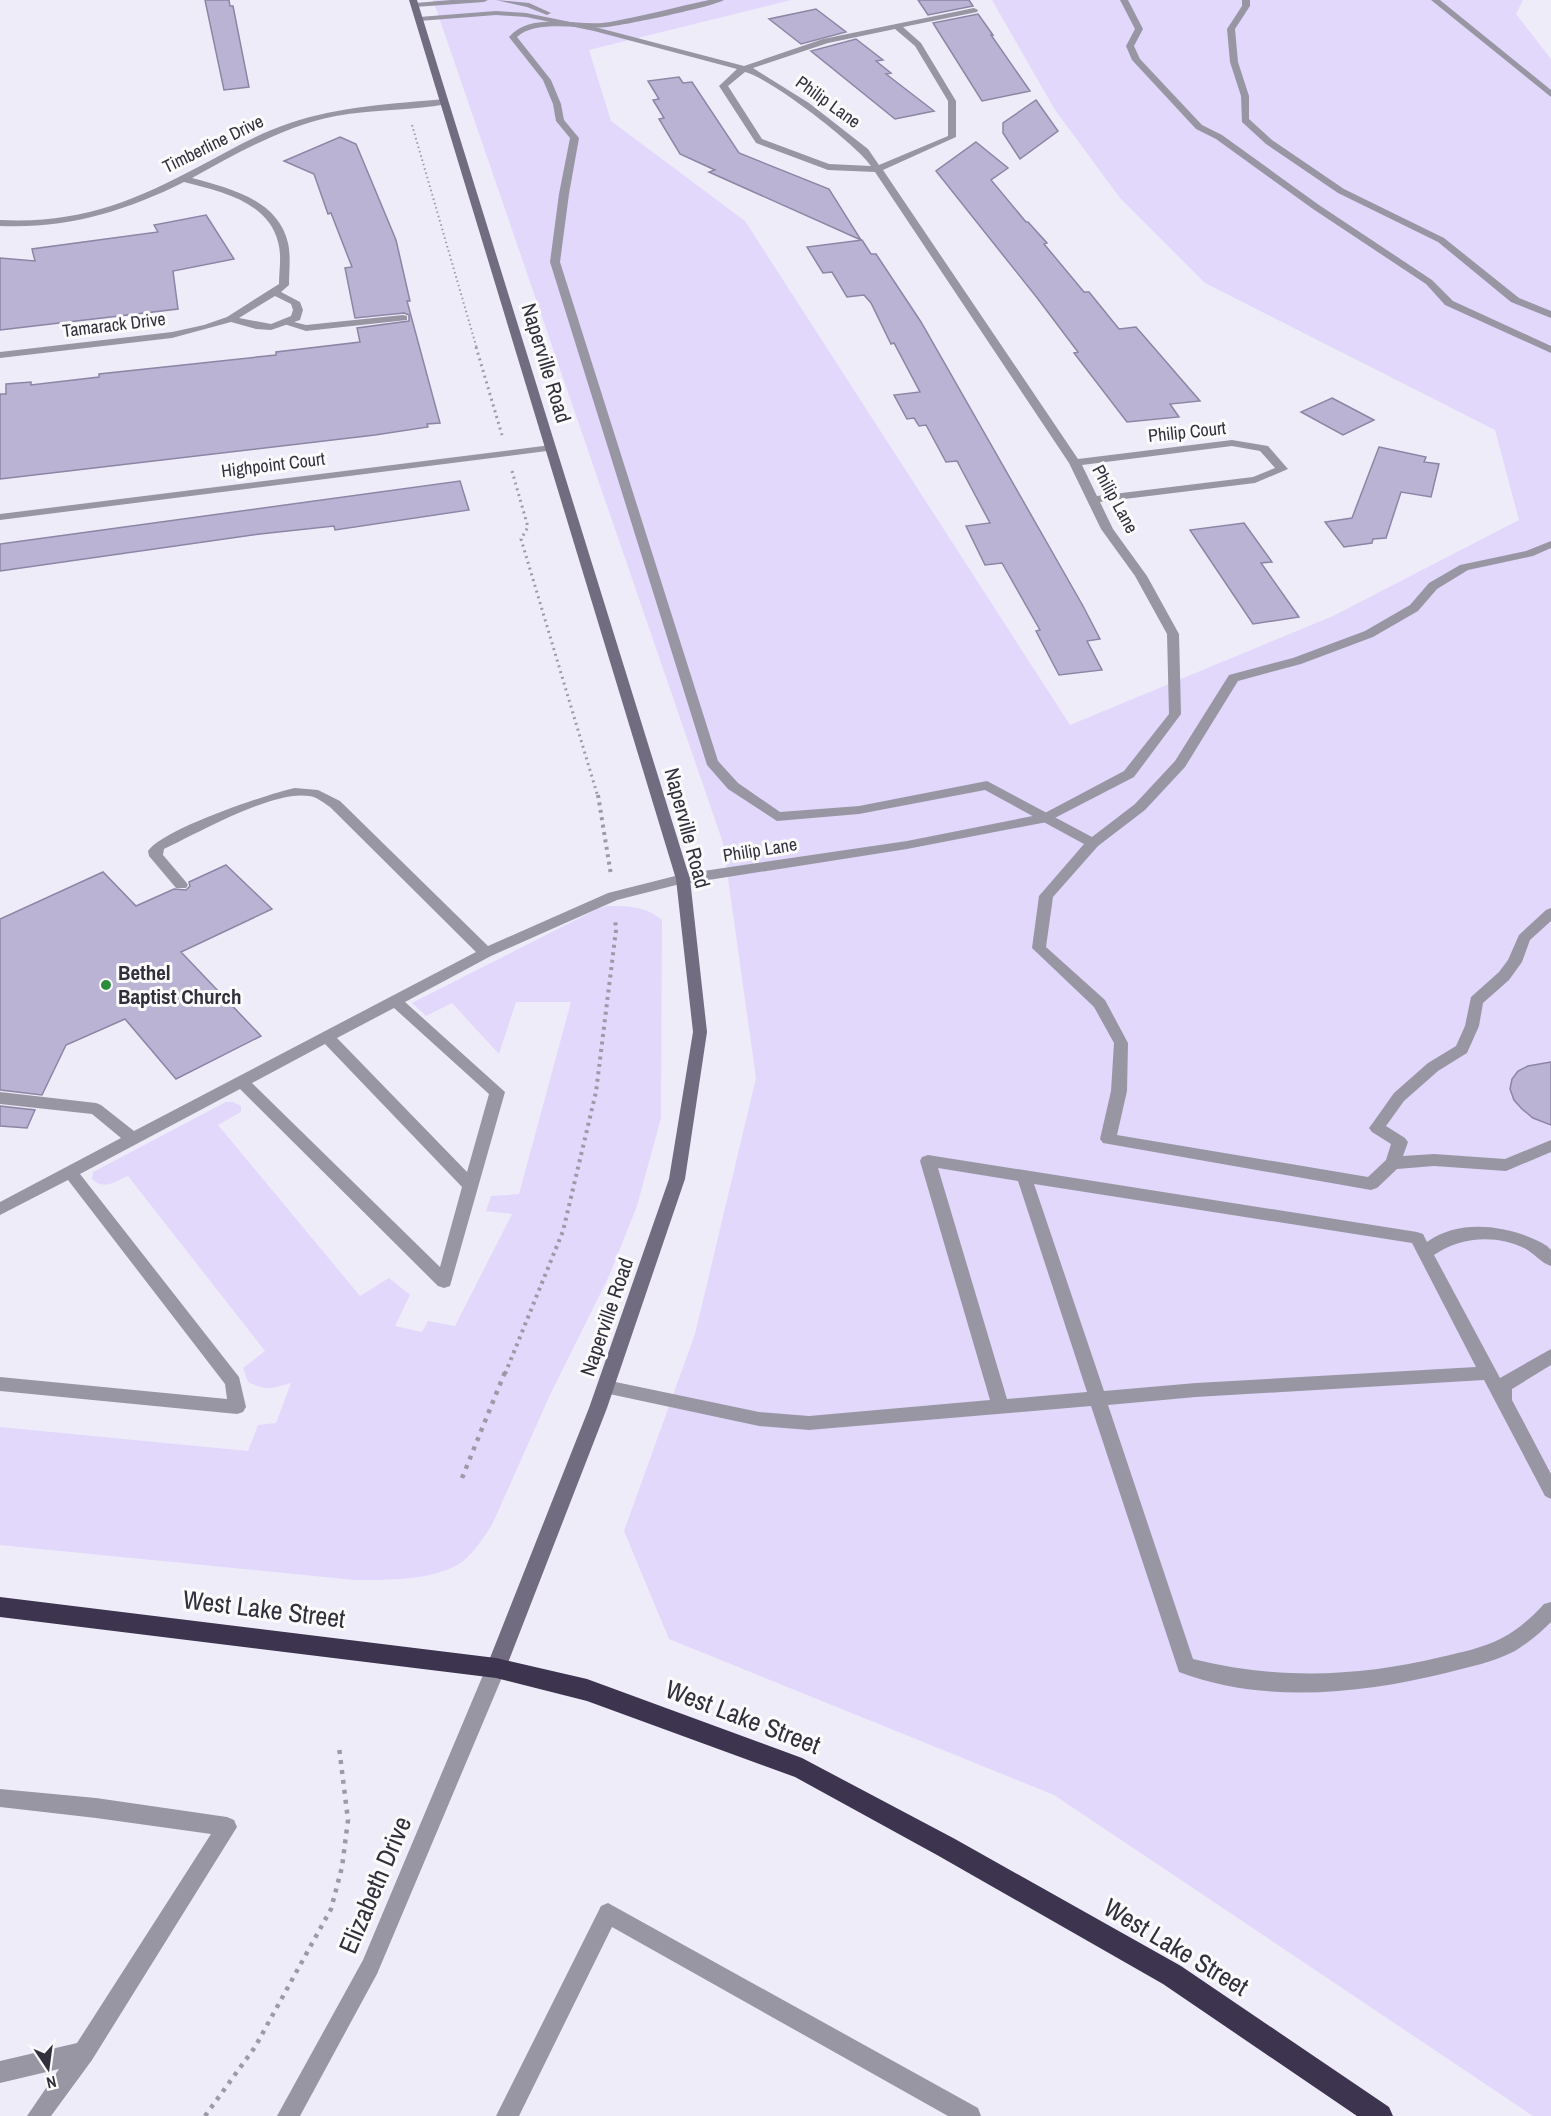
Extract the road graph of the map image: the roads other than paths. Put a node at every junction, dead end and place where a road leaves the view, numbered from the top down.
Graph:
1 (484, 0) edge
2 (492, 0) edge
3 (500, 0) edge
4 (720, 0) edge
5 (1124, 0) edge
6 (1246, 0) edge
7 (1435, 0) edge
8 (416, 8) edge
9 (974, 10) dead end
10 (496, 13) junction
11 (560, 20) junction
12 (579, 25) junction
13 (897, 26) junction
14 (743, 69) junction
15 (1551, 94) edge
16 (444, 102) junction
17 (877, 169) junction
18 (182, 178) junction
19 (0, 223) edge
20 (274, 292) junction
21 (1551, 315) edge
22 (403, 318) dead end
23 (231, 319) junction
24 (286, 323) junction
25 (1551, 350) edge
26 (0, 355) edge
27 (551, 448) junction
28 (1075, 463) junction
29 (1092, 500) junction
30 (0, 517) edge
31 (1551, 544) edge
32 (1047, 818) junction
33 (1092, 843) junction
34 (683, 879) junction
35 (181, 885) dead end
36 (1551, 913) edge
37 (486, 953) junction
38 (394, 1000) junction
39 (326, 1036) junction
40 (241, 1081) junction
41 (0, 1098) edge
42 (132, 1138) junction
43 (1551, 1146) edge
44 (1393, 1163) junction
45 (70, 1172) junction
46 (1024, 1176) junction
47 (471, 1186) junction
48 (0, 1209) edge
49 (1425, 1252) junction
50 (1551, 1260) edge
51 (1551, 1356) edge
52 (1487, 1373) junction
53 (0, 1384) edge
54 (606, 1387) junction
55 (1098, 1398) junction
56 (1503, 1401) junction
57 (1000, 1406) junction
58 (1551, 1491) edge
59 (0, 1607) edge
60 (1551, 1610) edge
61 (496, 1668) junction
62 (0, 1798) edge
63 (84, 2052) junction
64 (0, 2072) edge
65 (38, 2116) edge
66 (288, 2116) edge
67 (507, 2116) edge
68 (970, 2116) edge
69 (1380, 2116) edge

1 - 8 street
2 - 10 street
3 - 11 street, Philip Lane
4 - 12 street
5 - 25 street
6 - 21 street
7 - 15 street
8 - 10 street, Philip Lane
8 - 16 street, Naperville Road
9 - 13 street
10 - 11 street, Philip Lane
11 - 12 street, Philip Lane
12 - 14 street, Philip Lane
12 - 32 street
13 - 14 street
13 - 17 street
14 - 17 street, Philip Lane
14 - 17 street
16 - 18 street, Timberline Drive
16 - 27 street, Naperville Road
17 - 28 street, Philip Lane
18 - 19 street, Timberline Drive
18 - 20 street
20 - 23 street, Tamarack Drive
20 - 24 street
22 - 24 street
23 - 24 street
23 - 26 street, Tamarack Drive
27 - 30 street, Highpoint Court
27 - 34 street, Naperville Road
28 - 29 street, Philip Lane
28 - 29 street, Philip Court
29 - 32 street, Philip Lane
31 - 33 street
32 - 33 street
32 - 34 street, Philip Lane
33 - 44 street
34 - 37 street, Philip Lane
34 - 54 street, Naperville Road
35 - 37 street
36 - 44 street
37 - 38 street, Philip Lane
38 - 39 street, Philip Lane
38 - 47 street
39 - 40 street, Philip Lane
39 - 47 street
40 - 42 street, Philip Lane
40 - 47 street
41 - 42 street
42 - 45 street, Philip Lane
43 - 44 street
45 - 48 street, Philip Lane
45 - 53 street
46 - 49 street
46 - 55 street
46 - 57 street
49 - 50 street
49 - 52 street
51 - 56 street
52 - 55 street
52 - 56 street
54 - 57 street
54 - 61 street, Naperville Road
55 - 57 street
55 - 60 street
56 - 58 street
59 - 61 highway, West Lake Street
61 - 66 street, Elizabeth Drive
61 - 69 highway, West Lake Street
62 - 63 street
63 - 64 street
63 - 65 street
67 - 68 street

